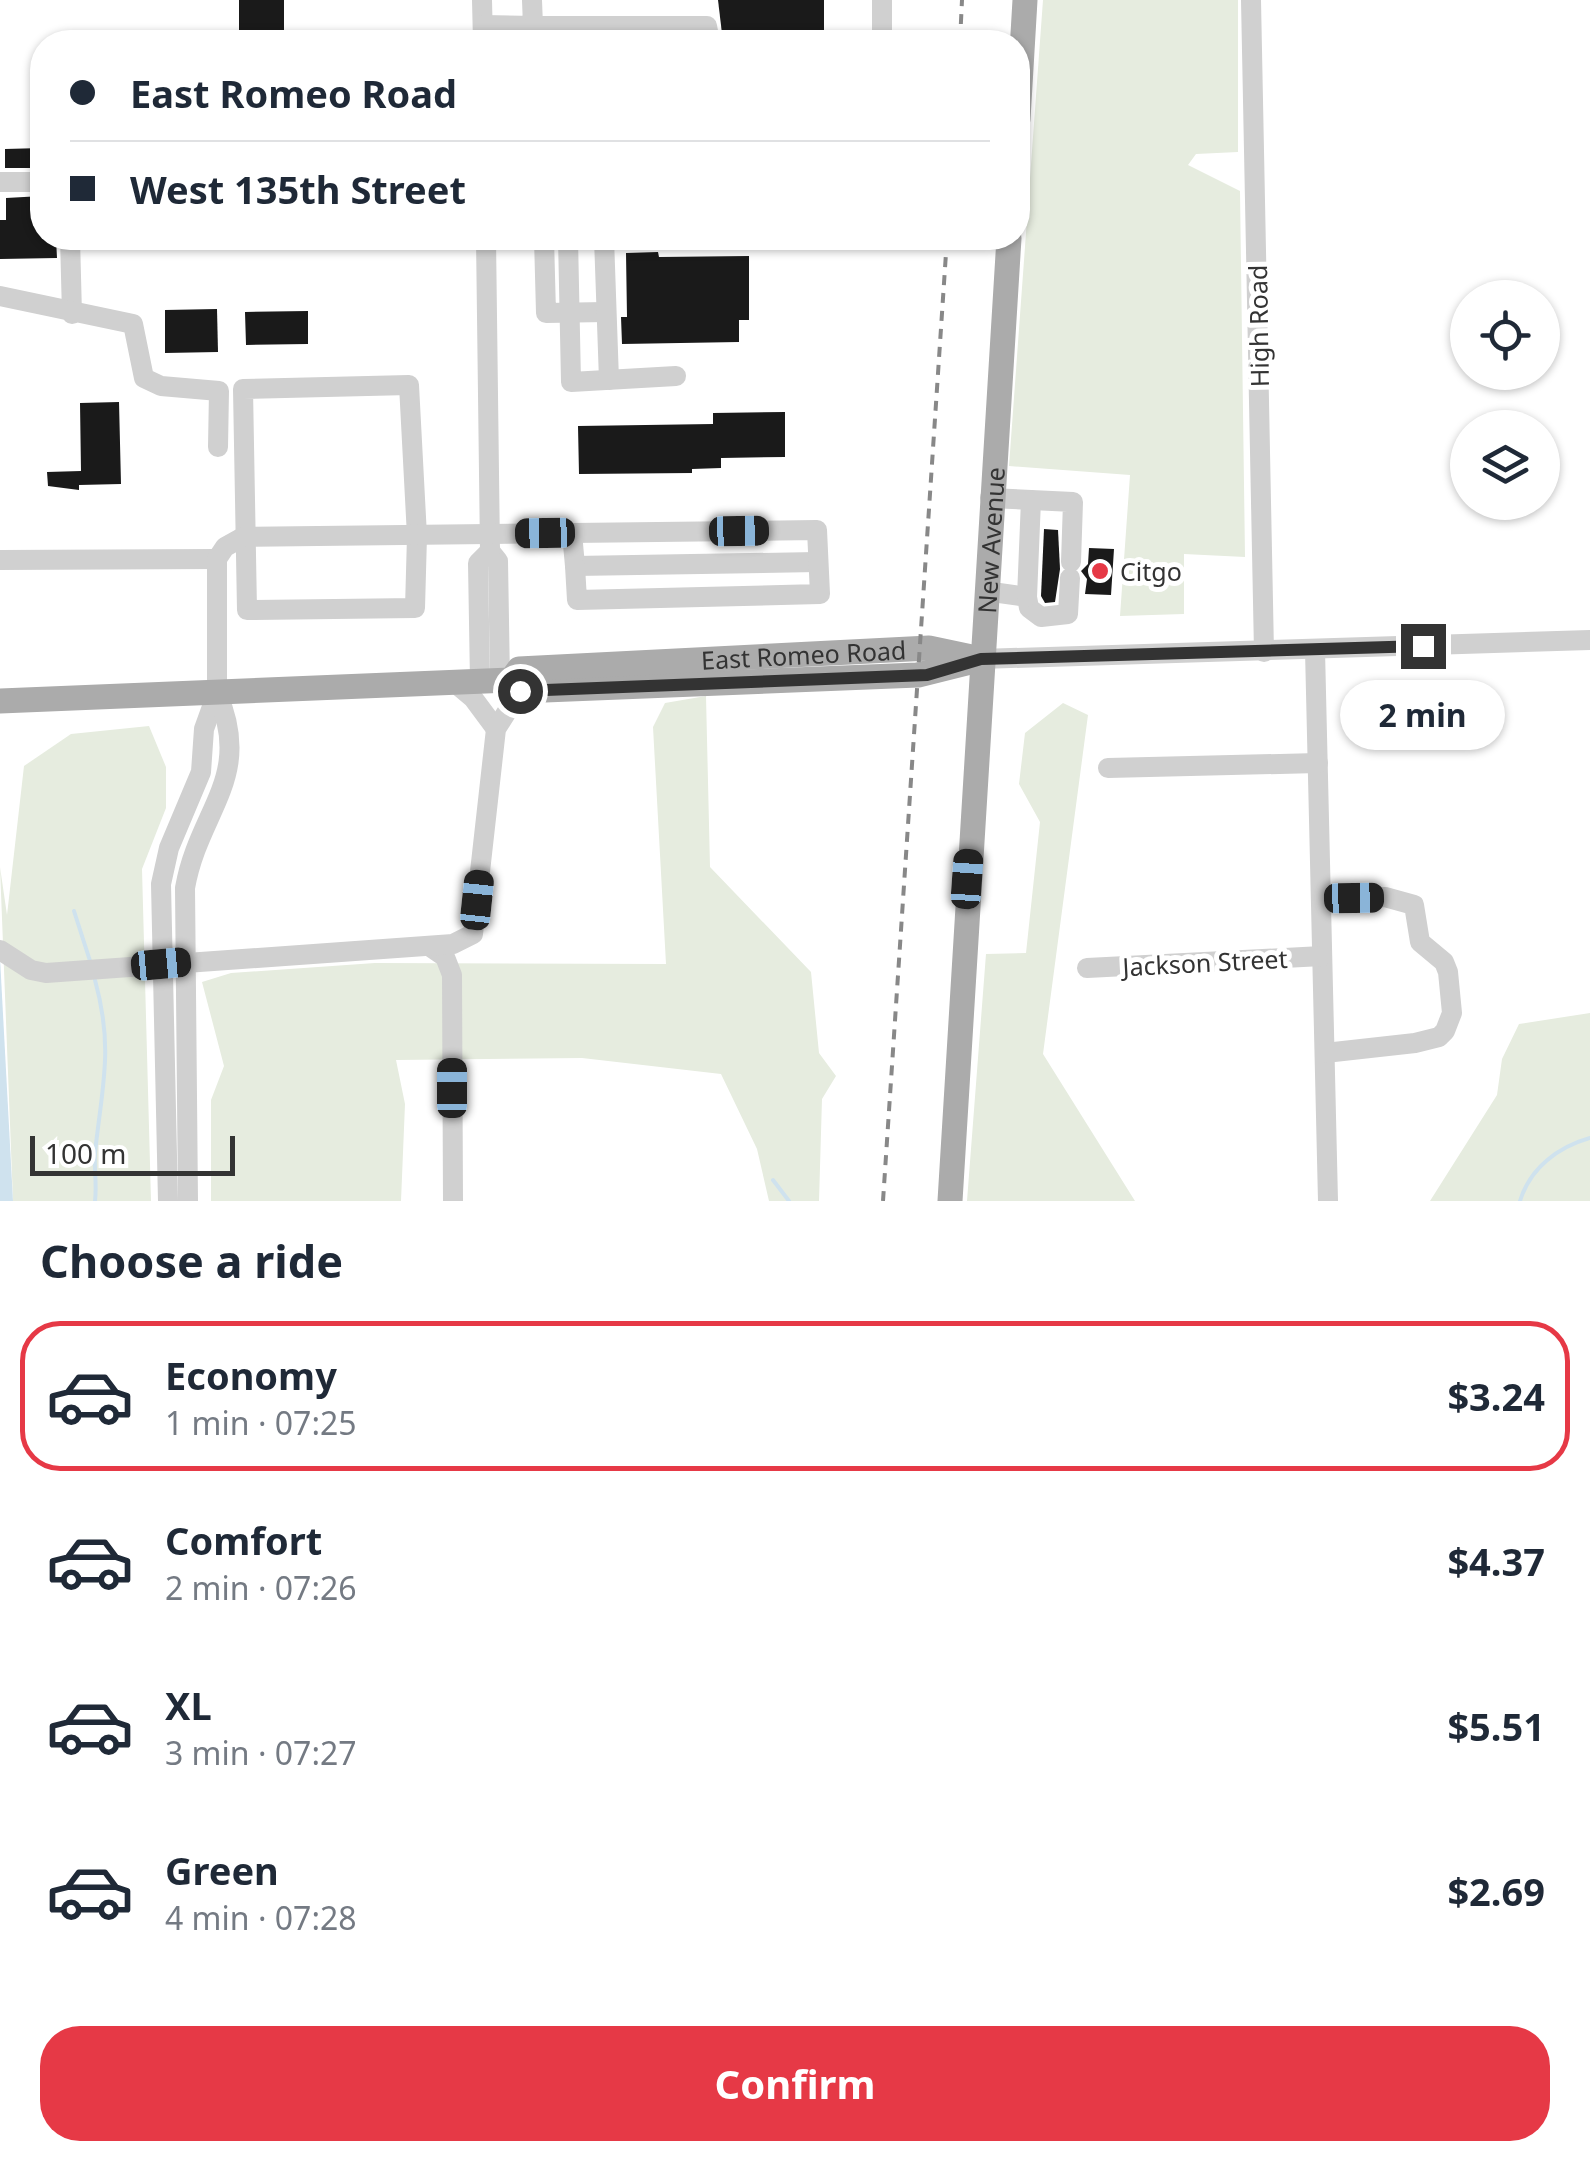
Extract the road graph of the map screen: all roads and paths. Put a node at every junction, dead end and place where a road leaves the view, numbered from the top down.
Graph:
1 (482, 0) edge
2 (532, 0) edge
3 (882, 0) edge
4 (1025, 0) edge
5 (1252, 0) edge
6 (533, 26) junction
7 (483, 30) edge
8 (508, 30) edge
9 (551, 30) edge
10 (625, 30) edge
11 (708, 30) edge
12 (882, 30) edge
13 (1023, 30) edge
14 (0, 182) edge
15 (30, 182) edge
16 (70, 250) edge
17 (486, 250) edge
18 (544, 250) edge
19 (568, 250) edge
20 (604, 250) edge
21 (1008, 250) edge
22 (0, 296) edge
23 (606, 312) junction
24 (570, 313) junction
25 (72, 314) junction
26 (676, 376) dead end
27 (609, 380) junction
28 (218, 447) dead end
29 (990, 498) junction
30 (1031, 500) junction
31 (700, 531) junction
32 (572, 533) junction
33 (417, 536) junction
34 (243, 537) junction
35 (490, 542) junction
36 (217, 559) junction
37 (0, 560) edge
38 (817, 562) junction
39 (701, 564) junction
40 (575, 566) junction
41 (986, 592) junction
42 (702, 597) junction
43 (1026, 597) junction
44 (1590, 640) edge
45 (1316, 650) junction
46 (1264, 652) junction
47 (981, 659) junction
48 (493, 683) junction
49 (217, 693) junction
50 (0, 701) edge
51 (496, 729) junction
52 (1318, 763) junction
53 (1108, 768) dead end
54 (1321, 898) junction
55 (429, 946) junction
56 (0, 950) edge
57 (1322, 956) junction
58 (185, 961) junction
59 (161, 964) junction
60 (1087, 968) dead end
61 (1325, 1052) junction
62 (168, 1201) edge
63 (188, 1201) edge
64 (453, 1201) edge
65 (950, 1201) edge
66 (1328, 1201) edge

1 - 7 street
2 - 6 street
3 - 12 street
4 - 13 main road
5 - 46 street, High Road
6 - 8 street
6 - 9 street
10 - 11 street
14 - 15 street
16 - 25 street
17 - 35 street
18 - 24 street
19 - 24 street
20 - 23 street
21 - 29 main road, New Avenue
22 - 25 street
23 - 24 street
23 - 27 street
24 - 27 street
25 - 28 street
26 - 27 street
29 - 30 street
29 - 41 main road, New Avenue
30 - 43 street
30 - 43 street
31 - 32 street
31 - 38 street
31 - 39 street
32 - 35 street
32 - 40 street
33 - 34 street
33 - 34 street
33 - 34 street
33 - 35 street
34 - 36 street
35 - 48 street
36 - 37 street
36 - 49 street
38 - 39 street
38 - 42 street
39 - 40 street
39 - 42 street
40 - 42 street
41 - 43 street
41 - 47 main road, New Avenue
44 - 45 street
45 - 46 street
45 - 52 street
46 - 47 street
47 - 48 main road, East Romeo Road
47 - 65 main road, New Avenue
48 - 49 main road, East Romeo Road
48 - 51 street
48 - 51 street
49 - 50 main road, East Romeo Road
49 - 58 street
49 - 59 street
51 - 55 street
52 - 53 street
52 - 54 street
54 - 57 street
54 - 61 street
55 - 58 street
55 - 64 street
56 - 59 street
57 - 60 street, Jackson Street
57 - 61 street
58 - 59 street
58 - 63 street
59 - 62 street
61 - 66 street

